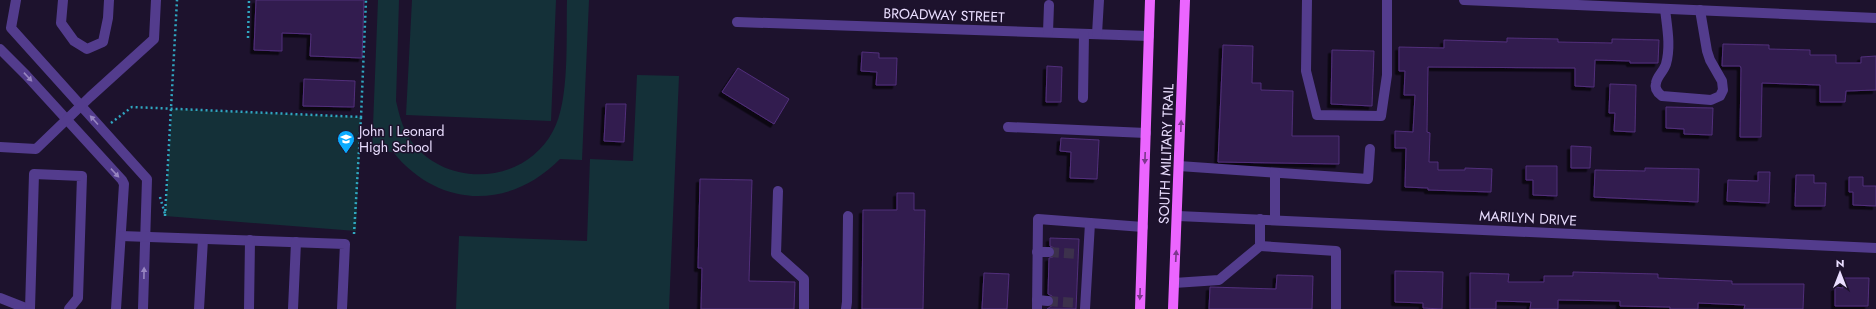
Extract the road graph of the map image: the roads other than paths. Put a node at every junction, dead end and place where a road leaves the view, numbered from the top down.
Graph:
1 (16, 0) edge
2 (63, 0) edge
3 (109, 0) edge
4 (156, 0) edge
5 (1099, 0) edge
6 (1150, 0) edge
7 (1185, 0) edge
8 (1308, 0) edge
9 (1387, 0) edge
10 (1464, 0) edge
11 (1049, 5) dead end
12 (1665, 9) junction
13 (1700, 10) junction
14 (1876, 18) edge
15 (737, 22) dead end
16 (1048, 32) junction
17 (1084, 34) junction
18 (1097, 34) junction
19 (1149, 36) junction
20 (0, 49) edge
21 (1083, 98) dead end
22 (81, 106) junction
23 (66, 119) junction
24 (1008, 127) dead end
25 (1146, 133) junction
26 (0, 147) edge
27 (1370, 149) dead end
28 (1179, 166) junction
29 (1275, 173) junction
30 (778, 191) dead end
31 (848, 216) dead end
32 (1178, 216) junction
33 (1260, 219) junction
34 (1275, 220) junction
35 (1090, 223) junction
36 (1143, 227) junction
37 (122, 236) junction
38 (145, 236) junction
39 (203, 239) junction
40 (250, 240) junction
41 (296, 242) junction
42 (1260, 246) junction
43 (1876, 248) edge
44 (1037, 252) junction
45 (1050, 252) tunnel mouth
46 (1174, 283) junction
47 (0, 298) edge
48 (1048, 301) tunnel mouth
49 (1037, 305) edge
50 (1082, 305) edge
51 (1336, 308) edge
52 (29, 309) edge
53 (69, 309) edge
54 (116, 309) edge
55 (143, 309) edge
56 (199, 309) edge
57 (249, 309) edge
58 (293, 309) edge
59 (342, 309) edge
60 (804, 309) edge
61 (846, 309) edge
62 (1140, 309) edge
63 (1173, 309) edge

1 - 22 street
2 - 3 street
4 - 22 street
5 - 18 street
6 - 19 main road, SOUTH MILITARY TRAIL
28 -> 7 main road, SOUTH MILITARY TRAIL
8 - 9 street
10 - 12 street
11 - 16 street
12 - 13 street
12 - 13 street
13 - 14 street
15 - 16 street, BROADWAY STREET
16 - 17 street, BROADWAY STREET
17 - 18 street, BROADWAY STREET
17 - 21 street
18 - 19 street, BROADWAY STREET
19 - 25 main road, SOUTH MILITARY TRAIL
20 -> 23 street
22 - 23 street
38 -> 22 street
23 - 26 street
23 -> 37 street
24 - 25 street
25 -> 36 main road, SOUTH MILITARY TRAIL
27 - 29 street
28 - 29 street
28 - 32 main road, SOUTH MILITARY TRAIL
29 - 34 street
30 - 60 street
31 - 61 street
32 - 33 street, MARILYN DRIVE
46 -> 32 main road, SOUTH MILITARY TRAIL
33 - 34 street, MARILYN DRIVE
33 - 42 street
34 - 43 street, MARILYN DRIVE
35 - 36 street
35 - 44 street
35 - 50 street
36 -> 62 main road, SOUTH MILITARY TRAIL
37 - 38 street
37 - 54 street
38 - 39 street
55 -> 38 street
39 - 40 street
39 - 56 street
40 - 41 street
40 - 57 street
41 - 58 street
41 - 59 street
42 - 46 street
42 - 51 street
44 - 45 street
44 - 49 street
46 - 63 main road, SOUTH MILITARY TRAIL
47 - 52 street
48 - 49 street
52 - 53 street

